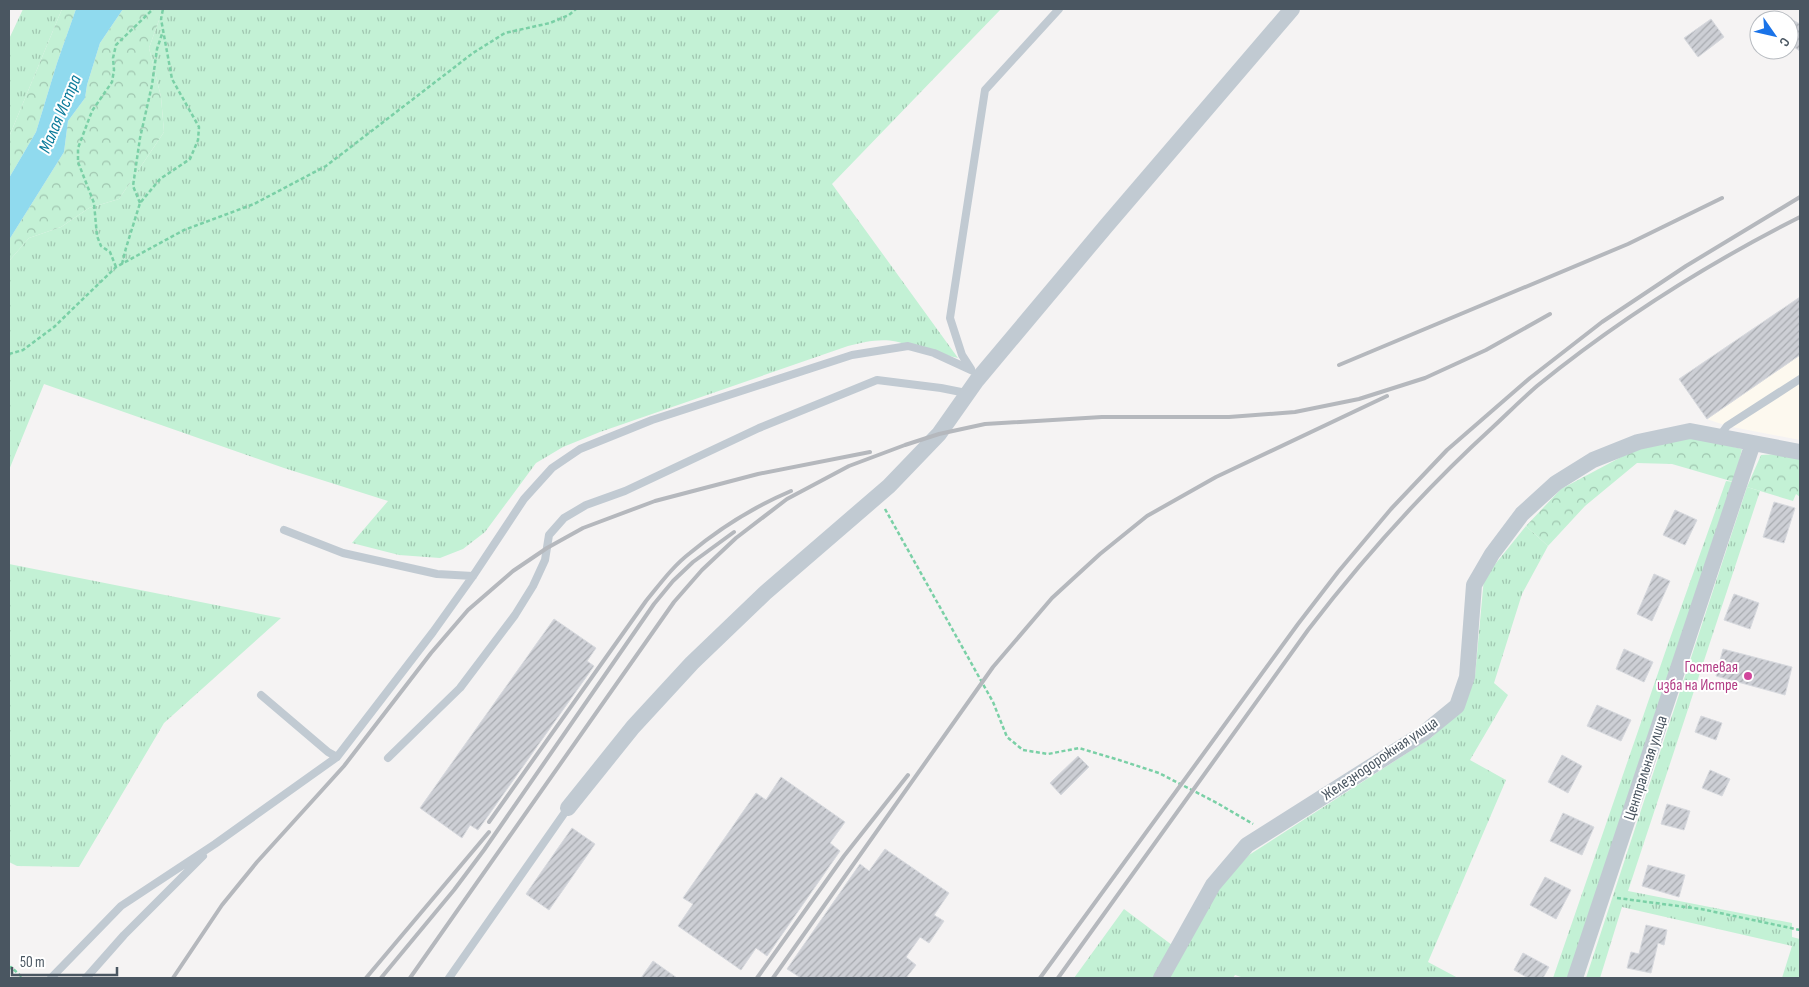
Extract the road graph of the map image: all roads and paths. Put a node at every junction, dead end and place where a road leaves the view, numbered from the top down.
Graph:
1 (153, 9) edge
2 (163, 9) edge
3 (576, 9) edge
4 (1059, 9) edge
5 (1292, 9) edge
6 (163, 32) junction
7 (140, 203) junction
8 (122, 264) junction
9 (116, 267) junction
10 (9, 354) edge
11 (974, 375) junction
12 (1800, 379) edge
13 (966, 393) junction
14 (1719, 436) junction
15 (1753, 444) junction
16 (1800, 452) edge
17 (877, 496) junction
18 (284, 530) dead end
19 (473, 576) junction
20 (261, 695) dead end
21 (337, 757) junction
22 (388, 758) dead end
23 (568, 808) joint
24 (1267, 832) junction
25 (215, 844) junction
26 (1603, 895) junction
27 (1800, 930) edge
28 (9, 969) edge
29 (23, 978) edge
30 (51, 978) edge
31 (86, 978) edge
32 (449, 978) edge
33 (1161, 978) edge
34 (1575, 978) edge

1 - 9 path
2 - 6 path
3 - 8 path
4 - 11 lane
5 - 11 street
6 - 7 path
6 - 7 path
7 - 8 path
8 - 9 path
9 - 10 path
11 - 13 street
11 - 19 lane
12 - 14 lane
13 - 17 street
13 - 22 lane
14 - 15 street, Железнодорожная улица
14 - 24 street, Железнодорожная улица
15 - 16 street, Железнодорожная улица
15 - 26 street, Центральная улица
17 - 23 street
17 - 24 path
18 - 19 lane
19 - 21 lane
20 - 21 lane
21 - 25 lane
23 - 32 lane
24 - 33 street, Железнодорожная улица
25 - 30 lane
25 - 31 lane
26 - 27 path
26 - 34 street, Центральная улица
28 - 29 path

